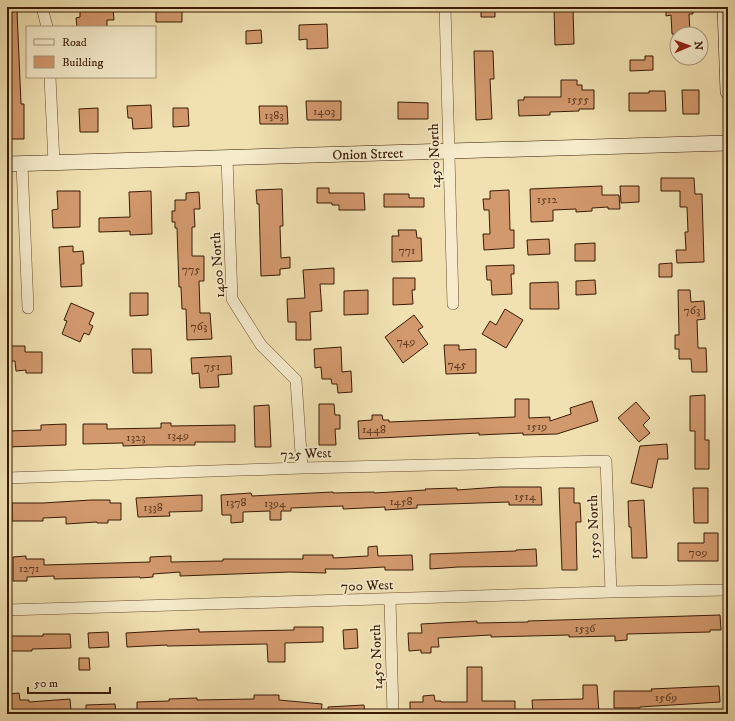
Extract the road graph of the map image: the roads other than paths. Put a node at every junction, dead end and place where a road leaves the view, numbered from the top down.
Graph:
1 (42, 7) edge
2 (445, 7) edge
3 (725, 7) edge
4 (47, 26) edge
5 (50, 78) edge
6 (728, 92) edge
7 (728, 143) edge
8 (450, 151) junction
9 (227, 158) junction
10 (54, 163) junction
11 (14, 164) edge
12 (453, 304) dead end
13 (28, 308) dead end
14 (606, 461) joint
15 (302, 468) junction
16 (7, 478) edge
17 (728, 590) edge
18 (611, 592) junction
19 (390, 600) junction
20 (7, 610) edge
21 (393, 714) edge

1 - 4 street
2 - 8 street, 1450 North
3 - 6 street
5 - 10 street
7 - 8 street, Onion Street
8 - 9 street, Onion Street
8 - 12 street, 1450 North
9 - 10 street, Onion Street
9 - 15 street, 1400 North
10 - 11 street, Onion Street
11 - 13 street
14 - 15 street, 725 West
14 - 18 street, 1550 North
15 - 16 street, 725 West
17 - 18 street, 700 West
18 - 19 street, 700 West
19 - 20 street, 700 West
19 - 21 street, 1450 North

